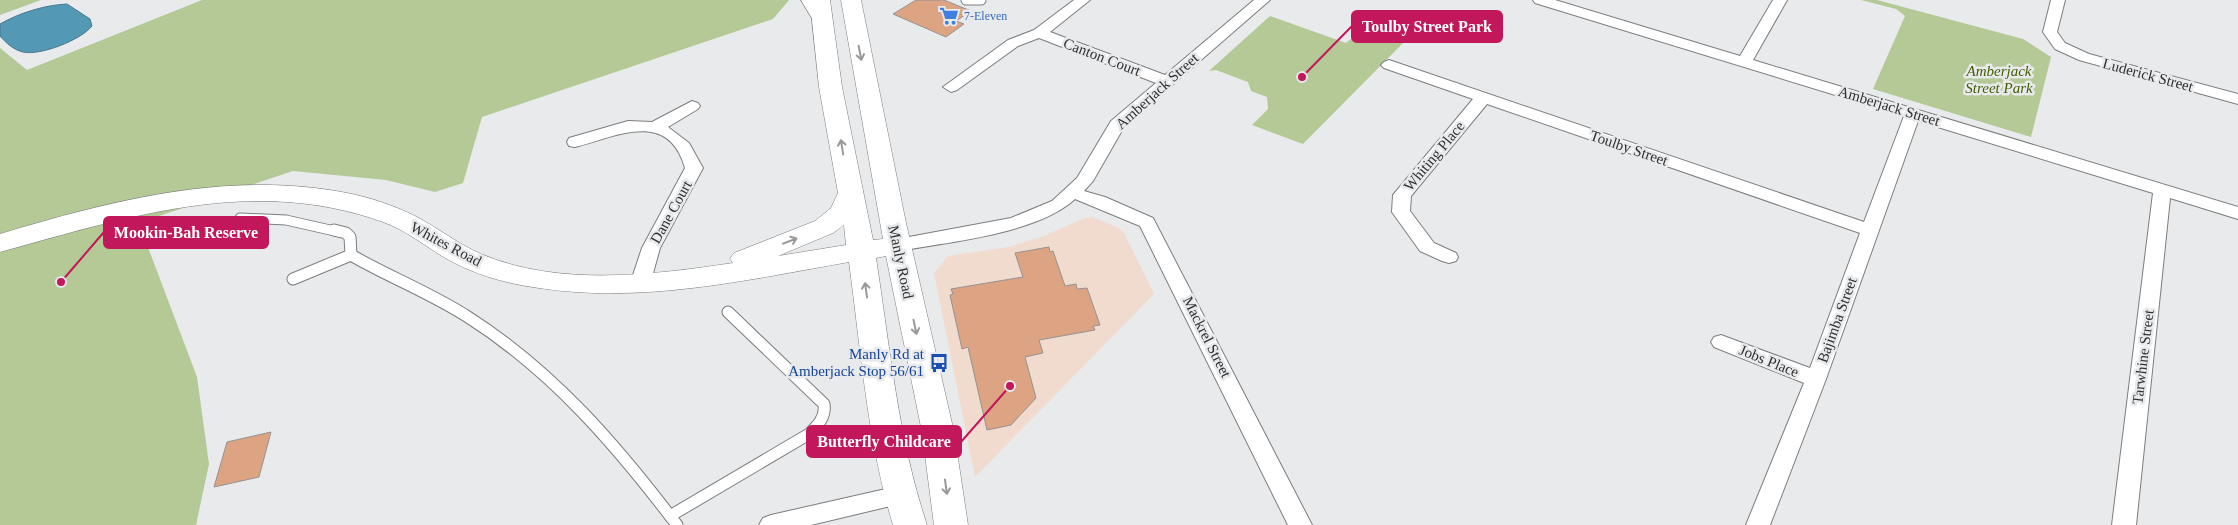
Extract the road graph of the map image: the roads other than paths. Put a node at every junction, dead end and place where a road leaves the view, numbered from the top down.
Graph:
1 (851, 0) edge
2 (966, 0) edge
3 (981, 0) edge
4 (1083, 0) edge
5 (1263, 0) edge
6 (1540, 0) edge
7 (1780, 0) edge
8 (2058, 0) edge
9 (818, 5) edge
10 (1039, 33) junction
11 (1744, 63) junction
12 (1389, 65) dead end
13 (1166, 81) junction
14 (951, 87) dead end
15 (1483, 98) junction
16 (2238, 99) edge
17 (692, 106) dead end
18 (1913, 113) junction
19 (657, 126) junction
20 (576, 142) dead end
21 (2162, 190) junction
22 (1073, 193) junction
23 (850, 195) junction
24 (2238, 213) edge
25 (240, 218) dead end
26 (1869, 230) junction
27 (0, 242) edge
28 (898, 245) junction
29 (860, 252) junction
30 (351, 255) junction
31 (1448, 257) dead end
32 (293, 278) dead end
33 (696, 278) junction
34 (640, 284) junction
35 (728, 312) dead end
36 (1721, 342) dead end
37 (1816, 379) junction
38 (899, 495) junction
39 (674, 520) edge
40 (771, 525) edge
41 (910, 525) edge
42 (951, 525) edge
43 (1300, 525) edge
44 (1758, 525) edge
45 (2124, 525) edge

1 -> 28 main road, Manly Road
2 - 3 lane
4 - 10 street
5 - 13 street, Amberjack Street
6 - 11 street, Amberjack Street
7 - 11 street
8 - 16 street, Luderick Street
23 -> 9 main road
10 - 13 street, Canton Court
10 - 14 street
11 - 18 street, Amberjack Street
12 - 15 street, Toulby Street
13 - 22 street, Amberjack Street
15 - 26 street, Toulby Street
15 - 31 street, Whiting Place
17 - 19 street
18 - 21 street, Amberjack Street
18 - 26 street, Bajimba Street
19 - 20 street
19 - 34 street, Dane Court
21 - 24 street, Amberjack Street
21 - 45 street, Tarwhine Street
22 - 28 street, Amberjack Street
22 - 43 street, Mackrel Street
23 - 29 main road
33 -> 23 main road
25 - 30 lane
26 - 37 street, Bajimba Street
27 - 34 main road, Whites Road
28 - 29 main road, Whites Road
28 -> 42 main road, Manly Road
29 - 33 main road, Whites Road
38 -> 29 main road
30 - 32 lane
30 - 39 lane
33 - 34 main road, Whites Road
35 - 39 lane
36 - 37 street, Jobs Place
37 - 44 street, Bajimba Street
38 - 40 street
38 - 41 main road

